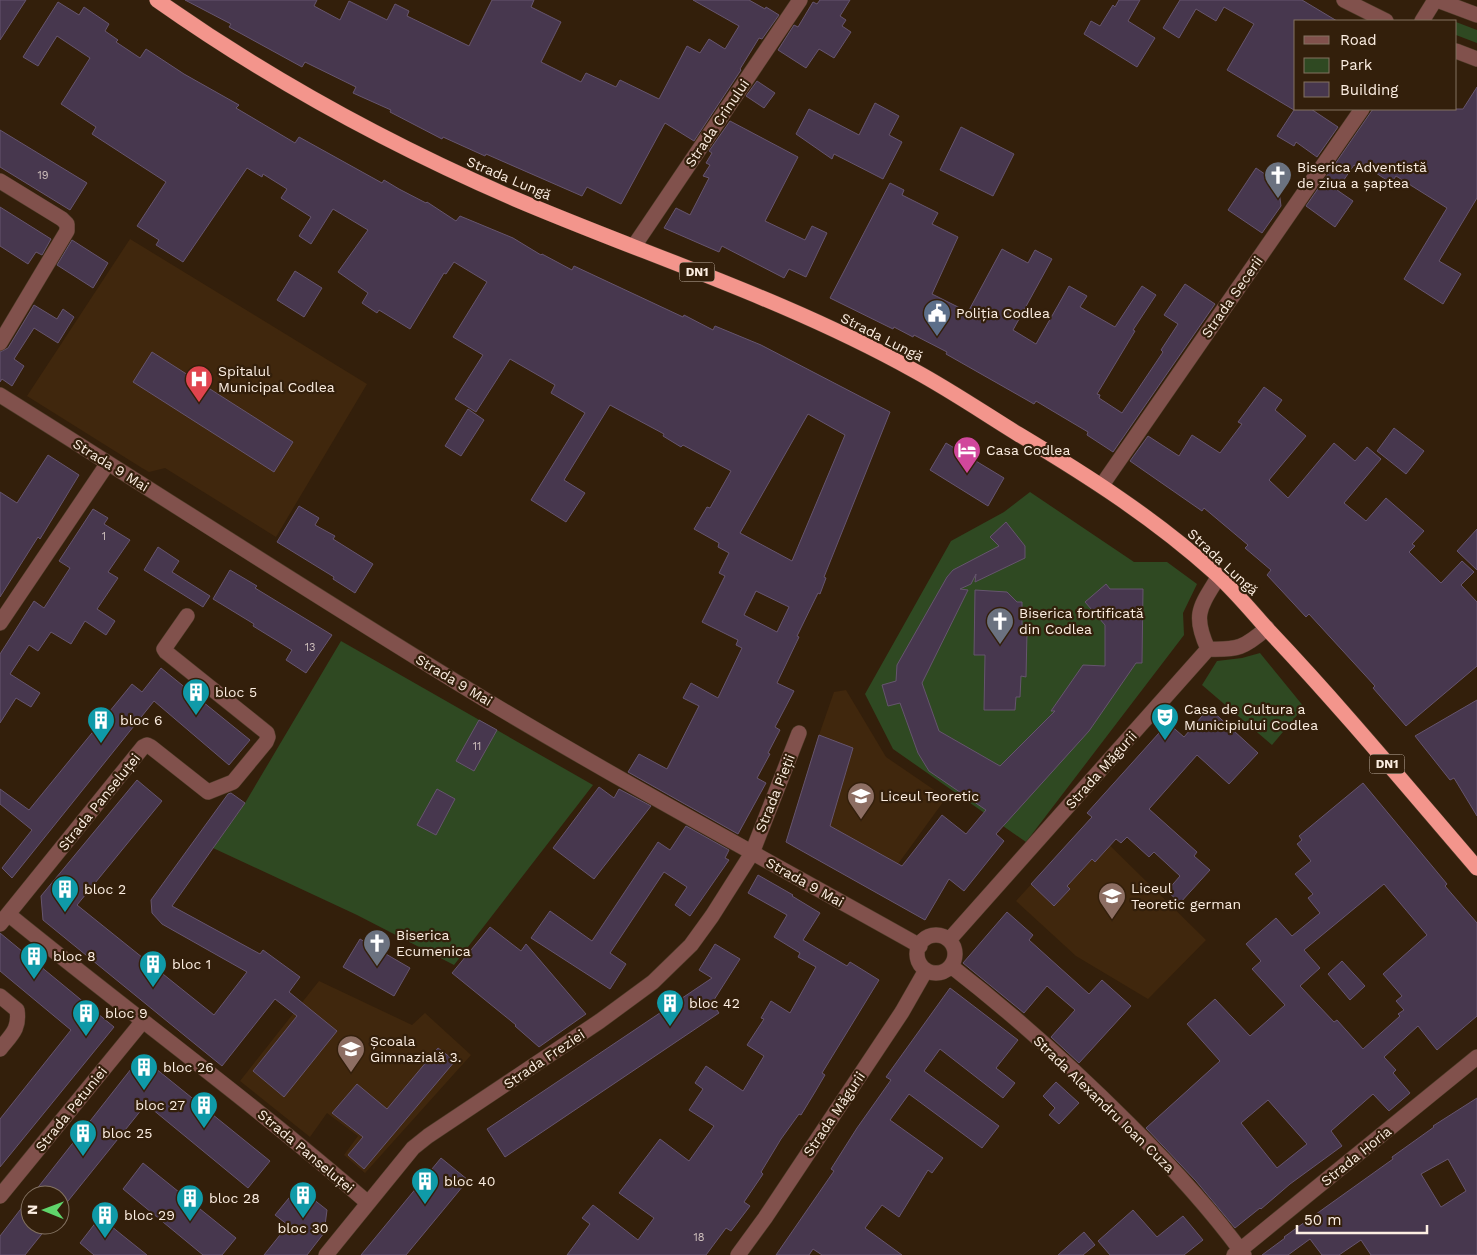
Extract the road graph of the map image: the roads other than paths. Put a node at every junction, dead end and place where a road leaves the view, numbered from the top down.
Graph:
1 (157, 0) edge
2 (800, 0) edge
3 (1344, 0) edge
4 (1436, 0) edge
5 (1477, 15) edge
6 (1384, 20) edge
7 (1423, 20) edge
8 (1457, 51) edge
9 (1477, 59) edge
10 (1361, 110) edge
11 (0, 181) edge
12 (634, 246) junction
13 (0, 343) edge
14 (0, 395) edge
15 (108, 463) junction
16 (1102, 485) junction
17 (1219, 576) junction
18 (187, 616) dead end
19 (0, 623) edge
20 (1267, 628) junction
21 (1208, 649) junction
22 (799, 733) dead end
23 (752, 853) junction
24 (1477, 868) edge
25 (4, 919) edge
26 (949, 940) junction
27 (920, 946) junction
28 (951, 966) junction
29 (926, 970) junction
30 (0, 996) edge
31 (143, 1021) junction
32 (0, 1050) edge
33 (1477, 1057) edge
34 (0, 1196) edge
35 (368, 1203) junction
36 (1239, 1253) edge
37 (326, 1255) edge
38 (738, 1255) edge

1 - 12 highway, Strada Lungă / DN1
2 - 12 street, Strada Crinului
3 - 6 street
4 - 5 street
4 - 7 street
8 - 9 street
10 - 16 street, Strada Secerii
11 - 13 street
12 - 16 highway, Strada Lungă / DN1
14 - 15 street, Strada 9 Mai
15 - 19 street
15 - 23 street, Strada 9 Mai
16 - 17 highway, Strada Lungă / DN1
17 - 20 highway, Strada Lungă / DN1
17 - 21 street
18 - 25 street, Strada Panseluței
20 - 21 street
20 - 24 highway, Strada Lungă / DN1
21 - 26 street, Strada Măgurii
22 - 23 street, Strada Pieții
23 - 27 street, Strada 9 Mai
23 - 35 street, Strada Freziei
25 - 31 street, Strada Panseluței
26 - 27 street
26 - 28 street
27 - 29 street
28 - 29 street
28 - 36 street, Strada Alexandru Ioan Cuza
29 - 38 street, Strada Măgurii
30 - 32 street
31 - 34 street, Strada Petuniei
31 - 35 street, Strada Panseluței
33 - 36 street, Strada Horia
35 - 37 street, Strada Freziei

